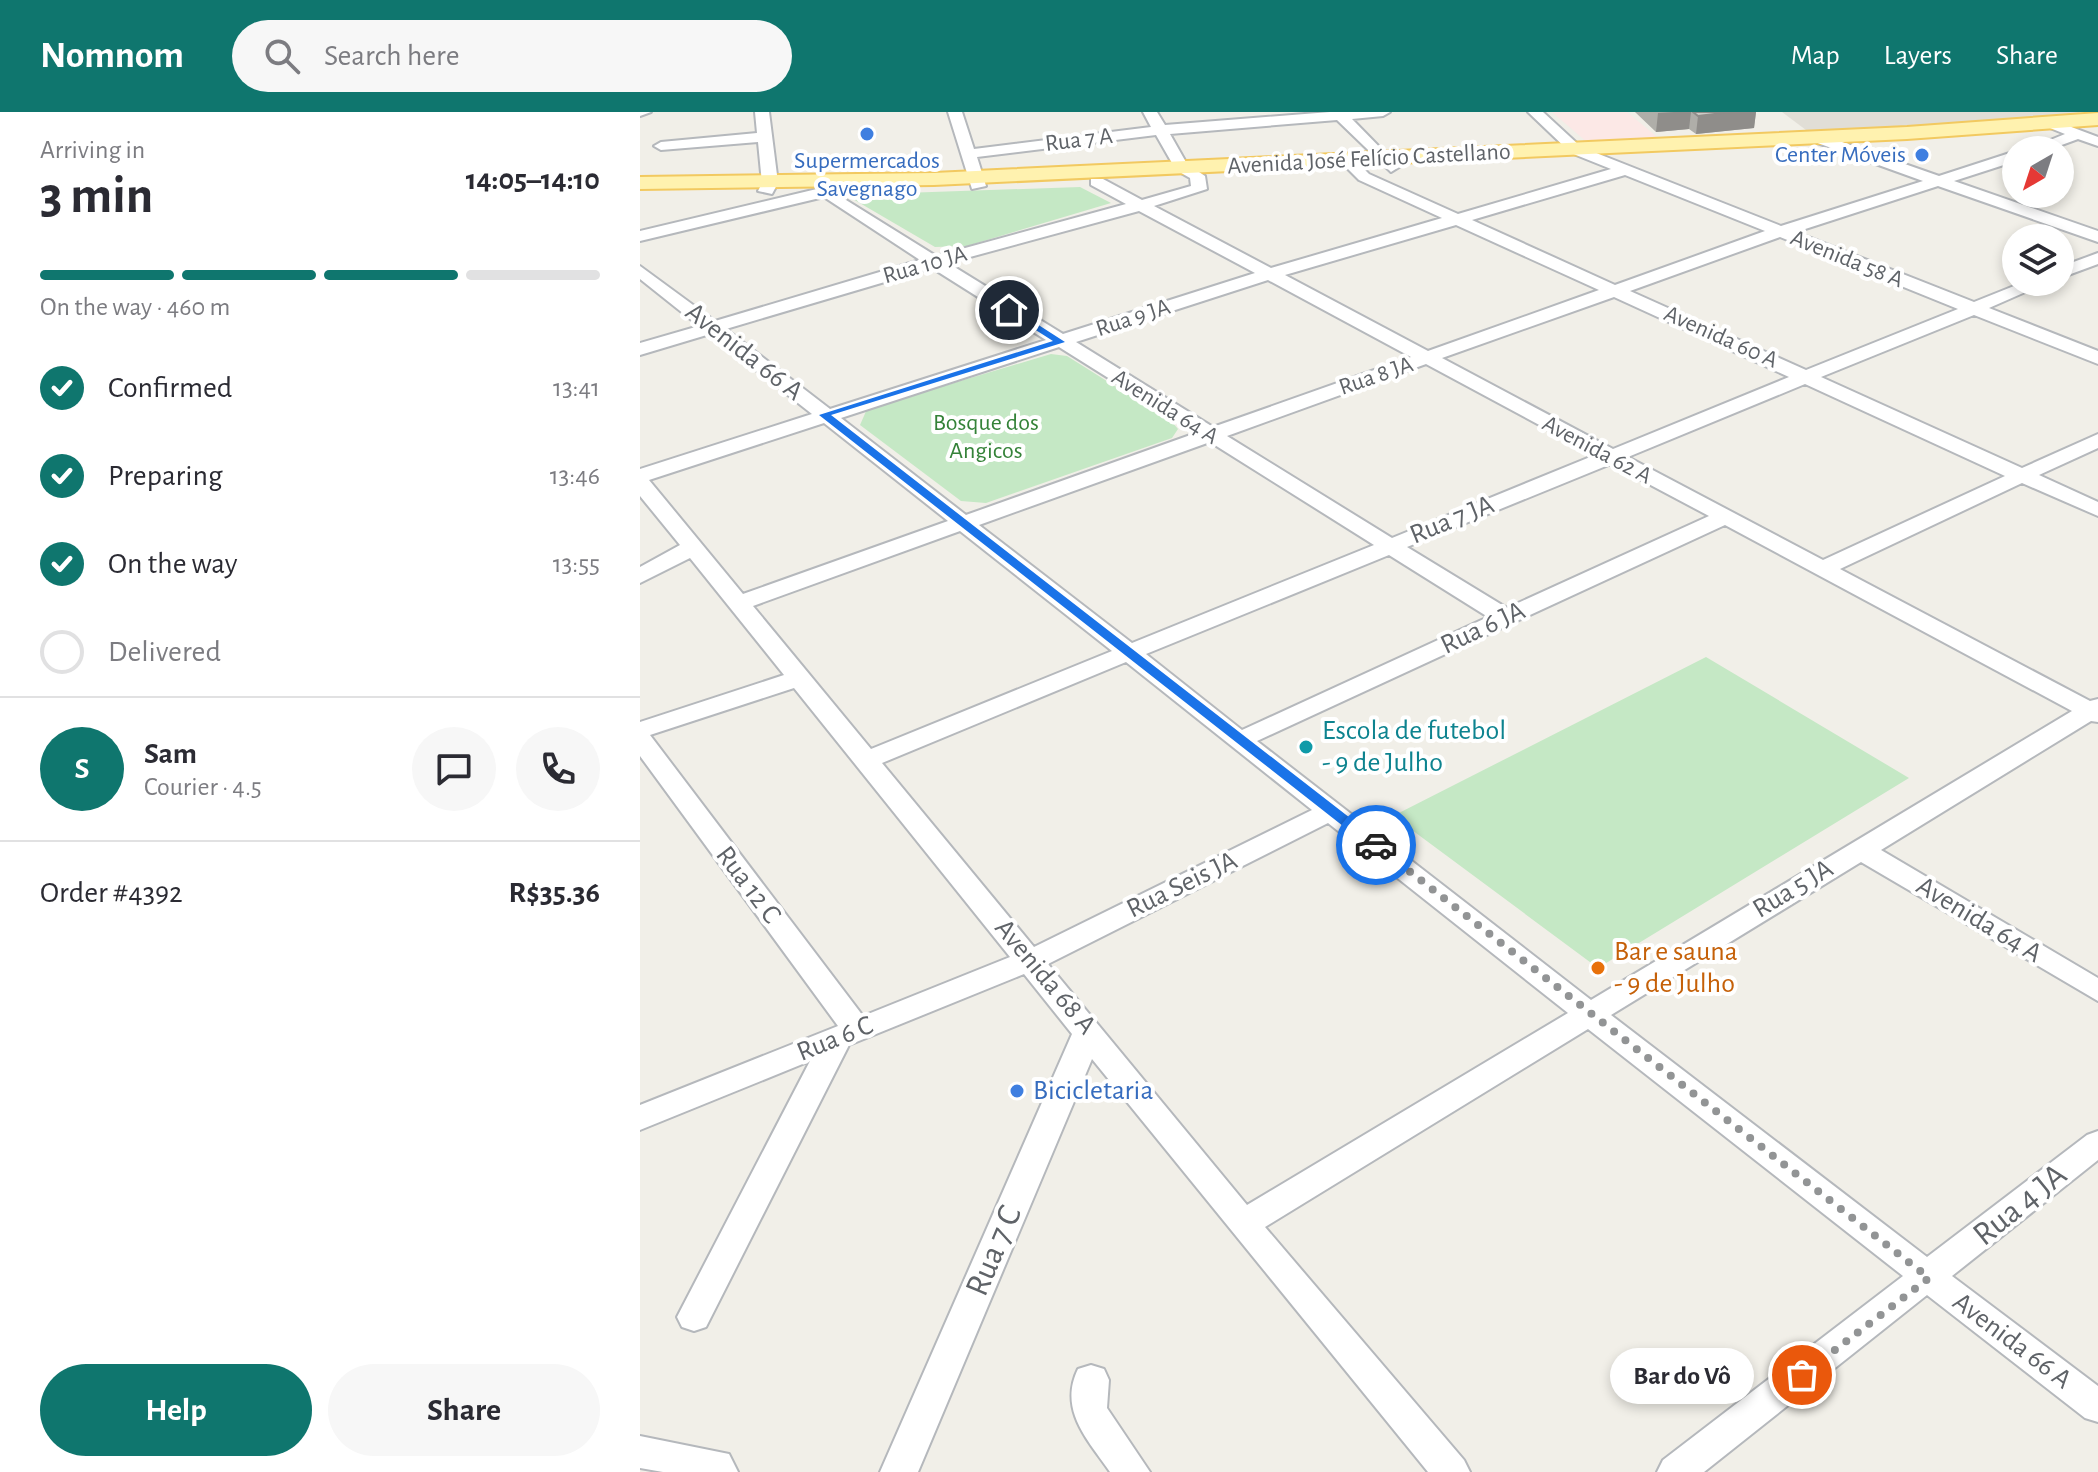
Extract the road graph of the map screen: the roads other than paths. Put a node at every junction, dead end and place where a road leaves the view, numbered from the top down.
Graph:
1 (762, 112) edge
2 (955, 112) edge
3 (1150, 112) edge
4 (1383, 112) edge
5 (1535, 112) edge
6 (1338, 114) edge
7 (2098, 119) edge
8 (2098, 129) edge
9 (1162, 130) junction
10 (2064, 130) junction
11 (2055, 136) edge
12 (765, 137) junction
13 (1824, 141) junction
14 (2098, 142) edge
15 (661, 146) dead end
16 (1576, 150) junction
17 (967, 154) junction
18 (1596, 157) junction
19 (2002, 161) edge
20 (1386, 162) junction
21 (1351, 165) junction
22 (1628, 169) junction
23 (1189, 172) junction
24 (976, 181) junction
25 (1097, 182) junction
26 (1944, 182) junction
27 (640, 183) edge
28 (768, 187) junction
29 (830, 188) junction
30 (640, 191) edge
31 (1138, 205) junction
32 (1459, 218) junction
33 (1779, 232) junction
34 (640, 236) edge
35 (2098, 237) edge
36 (2098, 258) edge
37 (933, 262) junction
38 (2074, 267) edge
39 (640, 271) edge
40 (1266, 275) junction
41 (1617, 290) junction
42 (2005, 296) edge
43 (1973, 309) junction
44 (713, 328) junction
45 (1060, 342) junction
46 (640, 349) edge
47 (2098, 358) edge
48 (1425, 359) junction
49 (1806, 376) junction
50 (824, 415) junction
51 (1211, 436) junction
52 (2098, 440) edge
53 (1610, 456) junction
54 (2023, 475) junction
55 (640, 479) edge
56 (2098, 510) edge
57 (1724, 517) junction
58 (964, 521) junction
59 (1388, 545) junction
60 (693, 547) junction
61 (1822, 569) junction
62 (640, 576) edge
63 (739, 603) junction
64 (1506, 618) junction
65 (1132, 652) junction
66 (799, 678) junction
67 (2095, 710) edge
68 (640, 730) edge
69 (640, 739) edge
70 (1242, 739) junction
71 (866, 760) junction
72 (1333, 810) junction
73 (1860, 849) junction
74 (1031, 960) junction
75 (2098, 991) edge
76 (1587, 1013) junction
77 (1089, 1030) junction
78 (847, 1034) junction
79 (640, 1118) edge
80 (2098, 1143) edge
81 (1243, 1224) junction
82 (1929, 1278) junction
83 (694, 1317) dead end
84 (1091, 1380) dead end
85 (2098, 1407) edge
86 (640, 1452) edge
87 (719, 1472) edge
88 (899, 1472) edge
89 (1131, 1472) edge
90 (1451, 1472) edge
91 (1676, 1472) edge

1 - 12 street
2 - 17 street
3 - 9 street
4 - 6 street, Rua 7 A
5 - 16 street
6 - 9 street, Rua 7 A
6 - 20 street
7 - 10 main road, Avenida José Felício Castellano
8 - 10 main road, Avenida José Felício Castellano
9 - 17 street, Rua 7 A
9 - 23 street
10 - 11 street
10 - 13 main road, Avenida José Felício Castellano
10 - 14 street
12 - 15 street
12 - 28 street
13 - 16 main road, Avenida José Felício Castellano
13 - 18 main road, Avenida José Felício Castellano
13 - 26 street
16 - 18 street, Avenida 58 A
16 - 20 main road, Avenida José Felício Castellano
17 - 24 street
18 - 20 main road, Avenida José Felício Castellano
18 - 22 street, Avenida 58 A
19 - 26 street, Rua 8 JA
20 - 21 main road, Avenida José Felício Castellano
21 - 23 main road, Avenida José Felício Castellano
21 - 32 street, Avenida 60 A
22 - 32 street, Rua 9 JA
22 - 33 street, Avenida 58 A
23 - 24 main road, Avenida José Felício Castellano
23 - 25 main road, Avenida José Felício Castellano
23 - 31 street, Rua 10 JA
24 - 25 main road, Avenida José Felício Castellano
24 - 29 main road, Avenida José Felício Castellano
25 - 31 street, Avenida 62 A
26 - 33 street, Rua 8 JA
26 - 35 street
27 - 28 main road, Avenida José Felício Castellano
28 - 29 main road, Avenida José Felício Castellano
28 - 30 main road, Avenida José Felício Castellano
29 - 34 street
29 - 37 street, Avenida 64 A
31 - 37 street, Rua 10 JA
31 - 40 street, Avenida 62 A
32 - 40 street, Rua 9 JA
32 - 41 street, Avenida 60 A
33 - 41 street, Rua 8 JA
33 - 43 street, Avenida 58 A
36 - 38 street
37 - 44 street, Rua 10 JA
37 - 45 street, Avenida 64 A
39 - 44 street, Avenida 66 A
40 - 45 street, Rua 9 JA
40 - 48 street, Avenida 62 A
41 - 48 street, Rua 8 JA
41 - 49 street, Avenida 60 A
42 - 43 street, Rua 7 JA
43 - 47 street, Avenida 58 A
43 - 49 street, Rua 7 JA
44 - 46 street, Rua 10 JA
44 - 50 street, Avenida 66 A
45 - 50 street, Rua 9 JA
45 - 51 street, Avenida 64 A
48 - 51 street, Rua 8 JA
48 - 53 street, Avenida 62 A
49 - 53 street, Rua 7 JA
49 - 54 street, Avenida 60 A
50 - 55 street, Rua 9 JA
50 - 58 street, Avenida 66 A
51 - 58 street, Rua 8 JA
51 - 59 street, Avenida 64 A
52 - 54 street
53 - 57 street, Avenida 62 A
53 - 59 street, Rua 7 JA
54 - 56 street, Avenida 60 A
54 - 61 street
55 - 60 street, Avenida 68 A
57 - 61 street, Avenida 62 A
57 - 64 street, Rua 6 JA
58 - 63 street, Rua 8 JA
58 - 65 street, Avenida 66 A
59 - 64 street, Avenida 64 A
59 - 65 street, Rua 7 JA
60 - 62 street
60 - 63 street, Avenida 68 A
61 - 67 street, Avenida 62 A
63 - 66 street, Avenida 68 A
64 - 70 street, Rua 6 JA
65 - 70 street, Avenida 66 A
65 - 71 street, Rua 7 JA
66 - 68 street
66 - 71 street, Avenida 68 A
67 - 73 street, Rua 5 JA
69 - 78 street, Rua 12 C
70 - 72 street, Avenida 66 A
71 - 74 street, Avenida 68 A
72 - 74 street, Rua Seis JA
72 - 76 street, Avenida 66 A
73 - 75 street, Avenida 64 A
73 - 76 street, Rua 5 JA
74 - 77 street, Avenida 68 A
74 - 78 street, Rua 6 C
76 - 81 street, Rua 5 JA
76 - 82 street, Avenida 66 A
77 - 81 street, Avenida 68 A
77 - 88 street, Rua 7 C
78 - 79 street, Rua 6 C
78 - 83 street
80 - 82 street, Rua 4 JA
81 - 90 street, Avenida 68 A
82 - 85 street, Avenida 66 A
82 - 91 street, Rua 4 JA
84 - 89 street
86 - 87 street

